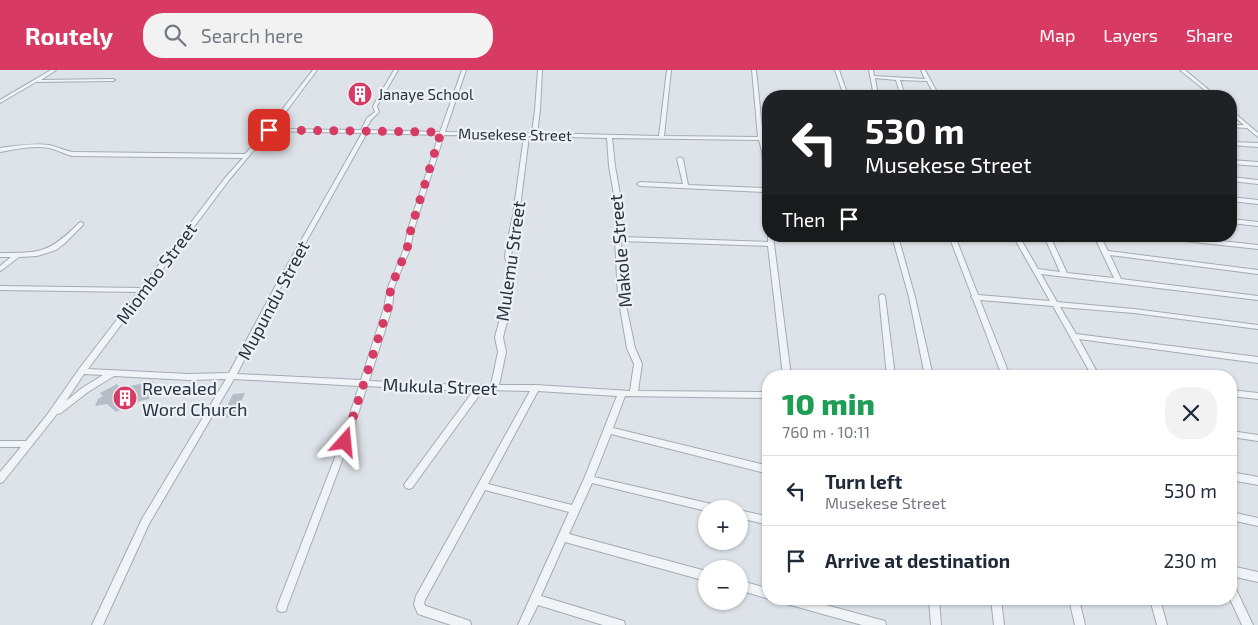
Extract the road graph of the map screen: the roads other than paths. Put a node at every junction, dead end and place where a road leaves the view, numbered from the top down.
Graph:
1 (54, 70) edge
2 (315, 70) edge
3 (396, 70) edge
4 (464, 70) edge
5 (540, 70) edge
6 (669, 70) edge
7 (754, 70) edge
8 (837, 70) edge
9 (871, 70) edge
10 (923, 70) edge
11 (1182, 70) edge
12 (872, 77) junction
13 (898, 79) junction
14 (113, 80) dead end
15 (928, 80) junction
16 (36, 81) junction
17 (844, 90) edge
18 (875, 90) edge
19 (901, 90) edge
20 (934, 90) edge
21 (1207, 90) edge
22 (0, 102) edge
23 (1237, 116) edge
24 (1237, 126) edge
25 (1250, 127) junction
26 (269, 130) junction
27 (364, 132) junction
28 (441, 132) junction
29 (530, 134) junction
30 (609, 136) junction
31 (661, 136) junction
32 (1258, 136) edge
33 (761, 138) junction
34 (762, 141) edge
35 (1237, 143) edge
36 (1258, 145) edge
37 (0, 150) edge
38 (247, 156) junction
39 (680, 159) dead end
40 (1237, 162) edge
41 (1258, 164) edge
42 (1237, 180) edge
43 (1258, 182) edge
44 (640, 184) dead end
45 (686, 186) junction
46 (762, 190) edge
47 (1237, 200) edge
48 (1258, 202) edge
49 (1237, 222) edge
50 (82, 224) dead end
51 (1258, 224) edge
52 (618, 239) junction
53 (762, 240) edge
54 (770, 242) edge
55 (898, 242) edge
56 (954, 242) edge
57 (1019, 242) edge
58 (1050, 242) edge
59 (1099, 242) edge
60 (1212, 242) edge
61 (1258, 247) edge
62 (1105, 253) junction
63 (17, 254) junction
64 (0, 255) edge
65 (0, 269) edge
66 (1036, 271) junction
67 (1258, 272) edge
68 (1064, 274) junction
69 (1119, 282) junction
70 (0, 288) edge
71 (144, 290) junction
72 (882, 296) dead end
73 (974, 297) junction
74 (1258, 298) edge
75 (1055, 303) junction
76 (1258, 327) edge
77 (1073, 336) junction
78 (1258, 360) edge
79 (82, 370) junction
80 (786, 370) edge
81 (890, 370) edge
82 (928, 370) edge
83 (1004, 370) edge
84 (1092, 370) edge
85 (113, 372) junction
86 (232, 376) junction
87 (364, 383) junction
88 (481, 387) junction
89 (495, 387) junction
90 (536, 388) junction
91 (622, 393) junction
92 (1237, 393) edge
93 (634, 394) junction
94 (762, 395) edge
95 (1258, 396) edge
96 (50, 417) junction
97 (609, 430) junction
98 (1237, 435) edge
99 (1258, 438) edge
100 (0, 444) edge
101 (27, 444) junction
102 (762, 468) edge
103 (1237, 477) edge
104 (0, 479) edge
105 (589, 479) junction
106 (1258, 481) edge
107 (410, 485) dead end
108 (483, 486) junction
109 (698, 505) edge
110 (575, 510) junction
111 (748, 516) edge
112 (1237, 517) edge
113 (762, 519) edge
114 (1258, 522) edge
115 (563, 536) junction
116 (1237, 572) edge
117 (698, 574) edge
118 (1258, 577) edge
119 (748, 588) edge
120 (762, 592) edge
121 (535, 599) junction
122 (1237, 602) edge
123 (809, 605) edge
124 (934, 605) edge
125 (997, 605) edge
126 (1075, 605) edge
127 (1157, 605) edge
128 (282, 606) dead end
129 (97, 625) edge
130 (466, 625) edge
131 (523, 625) edge
132 (620, 625) edge
133 (881, 625) edge
134 (936, 625) edge
135 (1000, 625) edge
136 (1080, 625) edge
137 (1162, 625) edge
138 (1248, 625) edge

1 - 16 street
2 - 26 street, Miombo Street
3 - 27 street, Mupundu Street
4 - 28 street
5 - 29 street, Mulemu Street
6 - 31 street
7 - 33 street
8 - 17 street
9 - 12 street
10 - 15 street
11 - 21 street
12 - 13 street
12 - 18 street
13 - 15 street
13 - 19 street
14 - 16 street
15 - 20 street
16 - 22 street
23 - 25 street
24 - 25 street
25 - 32 street
26 - 27 street, Musekese Street
26 - 38 street, Miombo Street
27 - 28 street, Musekese Street
27 - 86 street, Mupundu Street
28 - 29 street, Musekese Street
28 - 87 street
29 - 30 street, Musekese Street
29 - 89 street, Mulemu Street
30 - 31 street, Musekese Street
30 - 52 street, Makole Street
31 - 33 street, Musekese Street
33 - 34 street
35 - 36 street
37 - 38 street
38 - 71 street, Miombo Street
39 - 45 street
40 - 41 street
42 - 43 street
44 - 45 street
45 - 46 street
47 - 48 street
49 - 51 street
50 - 63 street
52 - 53 street
52 - 93 street, Makole Street
54 - 80 street
55 - 82 street
56 - 73 street
57 - 66 street
58 - 68 street
59 - 62 street
60 - 61 street
62 - 67 street
62 - 69 street
63 - 64 street
63 - 65 street
66 - 68 street
66 - 75 street
68 - 69 street
69 - 74 street
70 - 71 street
71 - 79 street, Miombo Street
72 - 81 street
73 - 75 street
73 - 83 street
75 - 76 street
75 - 77 street
77 - 78 street
77 - 84 street
79 - 85 street, Mukula Street
79 - 96 street, Miombo Street
85 - 86 street, Mukula Street
85 - 96 street
86 - 87 street, Mukula Street
86 - 129 street, Mupundu Street
87 - 88 street, Mukula Street
87 - 128 street
88 - 89 street, Mukula Street
88 - 107 street
89 - 90 street, Mukula Street
90 - 91 street, Mukula Street
90 - 108 street
91 - 93 street, Mukula Street
91 - 97 street
92 - 95 street
93 - 94 street, Mukula Street
96 - 101 street, Miombo Street
97 - 102 street
97 - 105 street
98 - 99 street
100 - 101 street
101 - 104 street, Miombo Street
103 - 106 street
105 - 109 street
105 - 110 street
108 - 110 street
108 - 130 street
110 - 115 street
111 - 113 street
112 - 114 street
115 - 117 street
115 - 121 street
116 - 118 street
119 - 120 street
121 - 131 street
121 - 132 street
122 - 138 street
123 - 133 street
124 - 134 street
125 - 135 street
126 - 136 street
127 - 137 street

